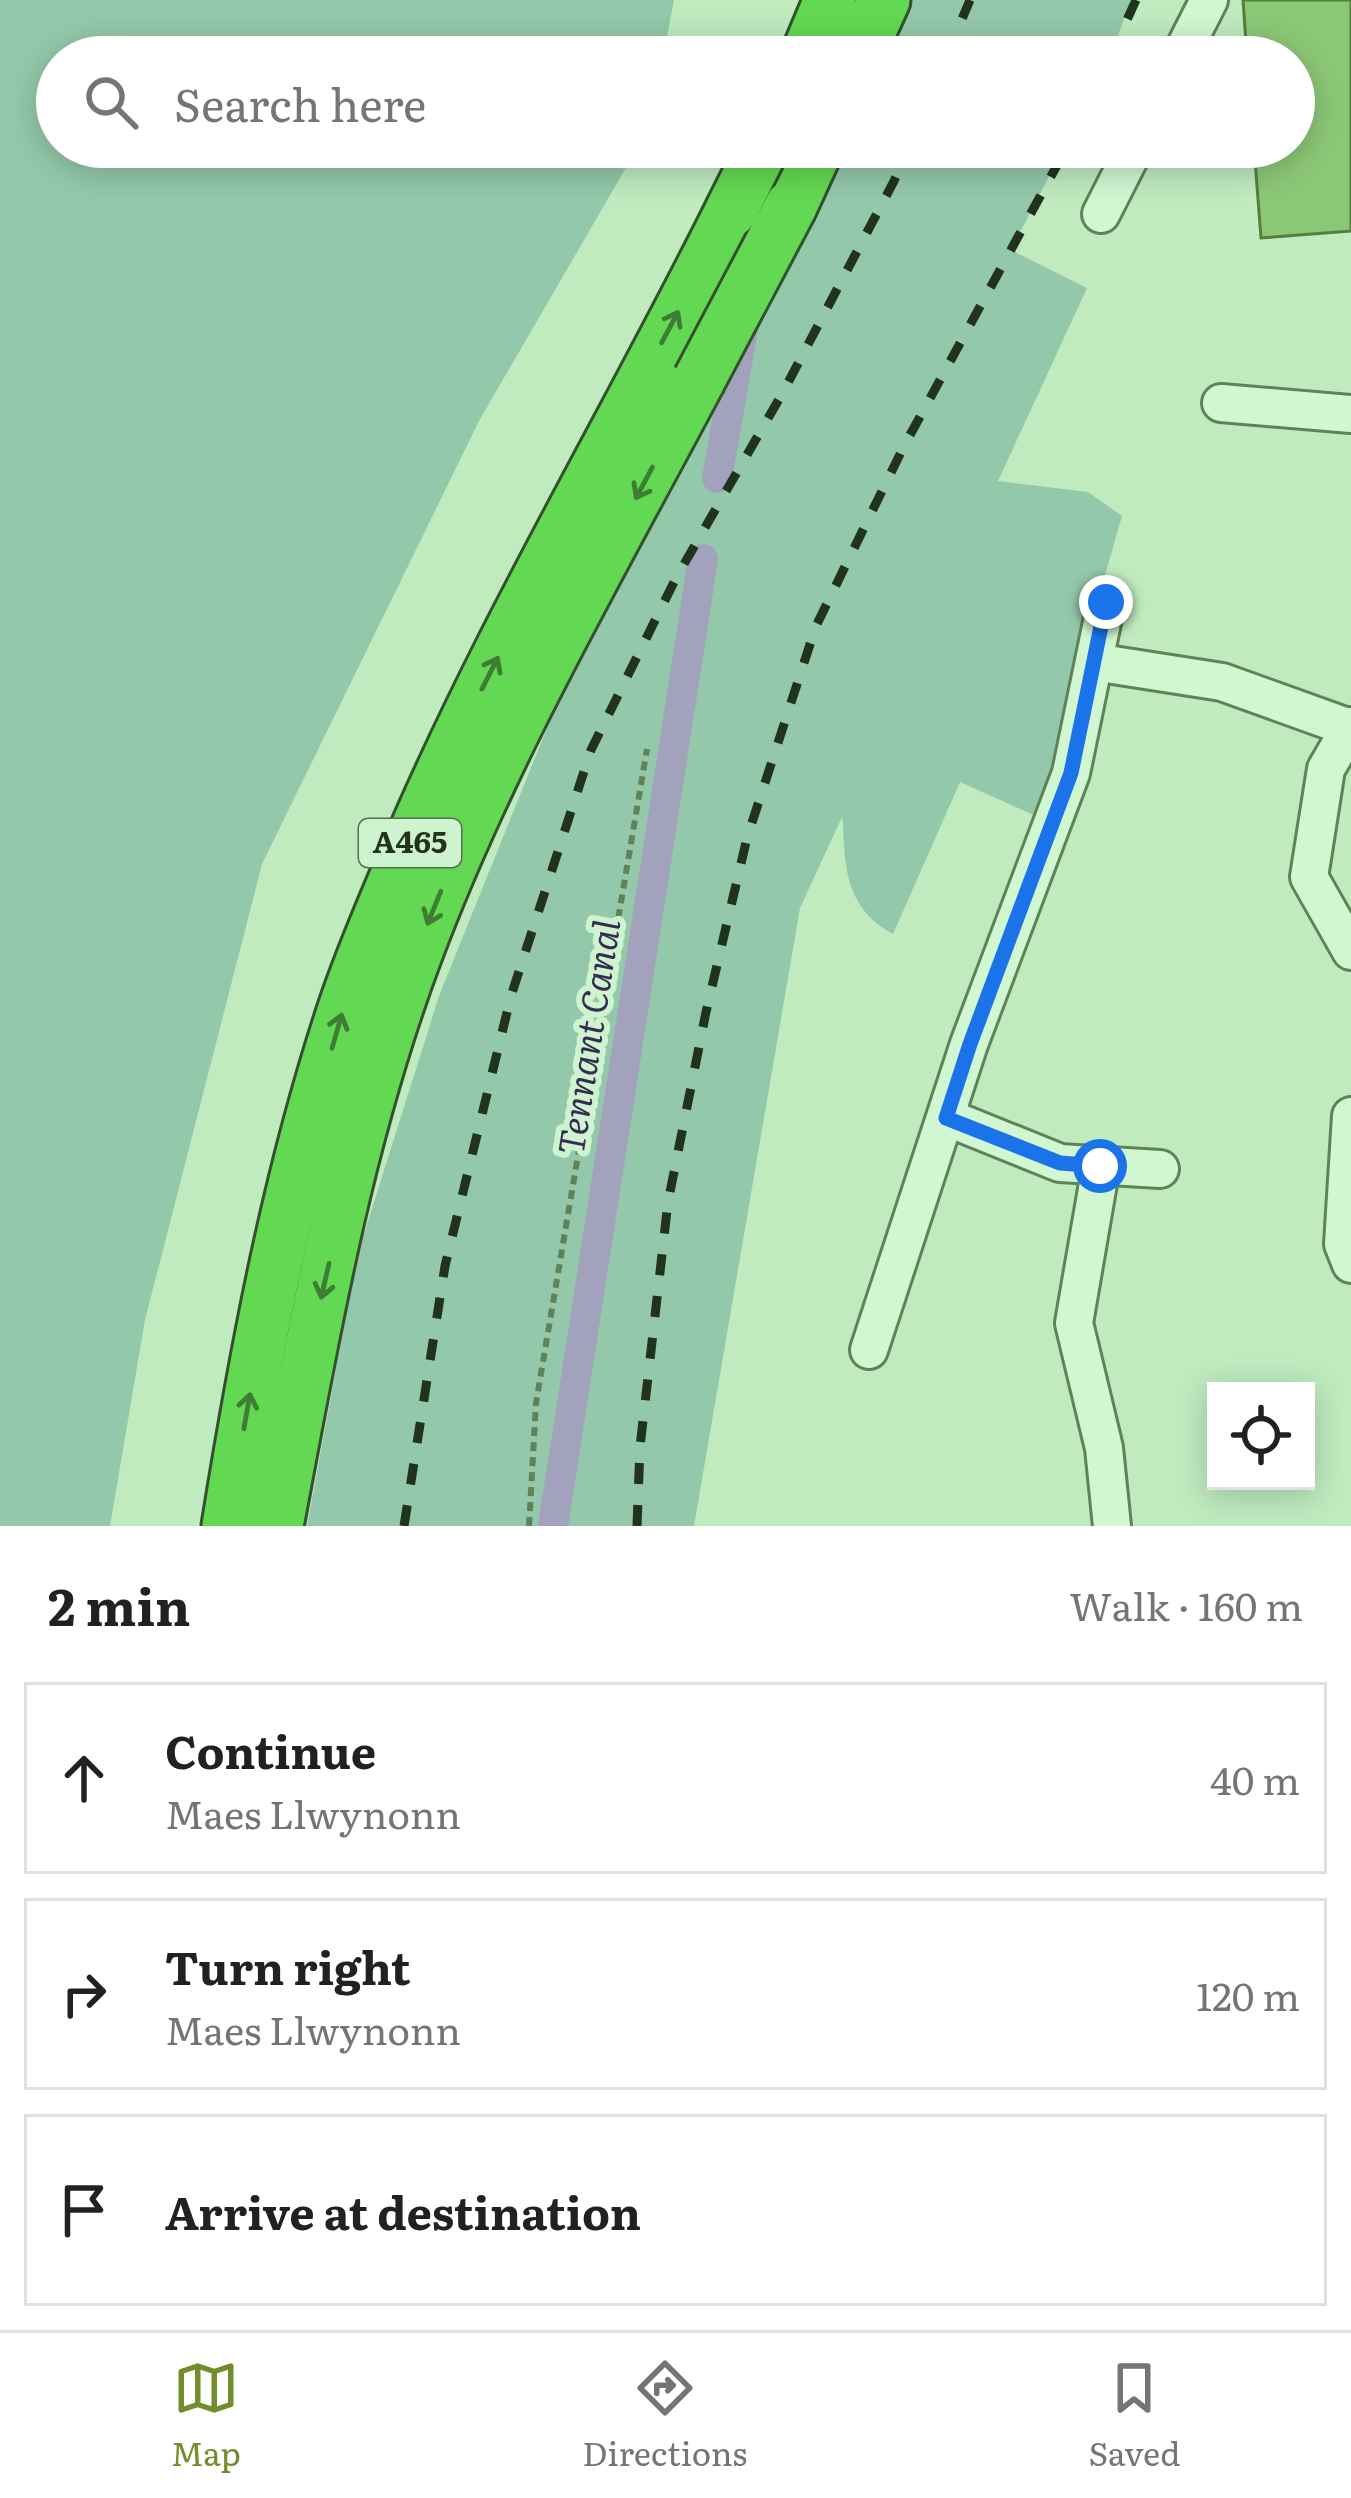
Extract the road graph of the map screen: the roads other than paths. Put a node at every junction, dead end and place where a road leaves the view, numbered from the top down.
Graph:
1 (830, 0) edge
2 (884, 0) edge
3 (1208, 0) edge
4 (815, 36) edge
5 (868, 36) edge
6 (1190, 36) edge
7 (752, 168) edge
8 (808, 168) edge
9 (1124, 168) edge
10 (1101, 214) dead end
11 (1221, 404) dead end
12 (1351, 414) edge
13 (1106, 602) dead end
14 (1094, 662) junction
15 (1350, 727) edge
16 (1351, 951) edge
17 (1351, 1116) edge
18 (946, 1118) junction
19 (1100, 1166) junction
20 (1160, 1169) dead end
21 (1351, 1264) edge
22 (868, 1350) dead end
23 (228, 1526) edge
24 (277, 1526) edge
25 (1112, 1526) edge

1 - 4 highway
2 - 5 highway
3 - 6 street
23 -> 7 highway, A465, bridge
8 -> 24 highway, A465, bridge
9 - 10 street
11 - 12 street
13 - 14 street
14 - 15 street
14 - 18 street
15 - 16 street
17 - 21 street
18 - 19 street
18 - 22 street
19 - 20 street
19 - 25 street

